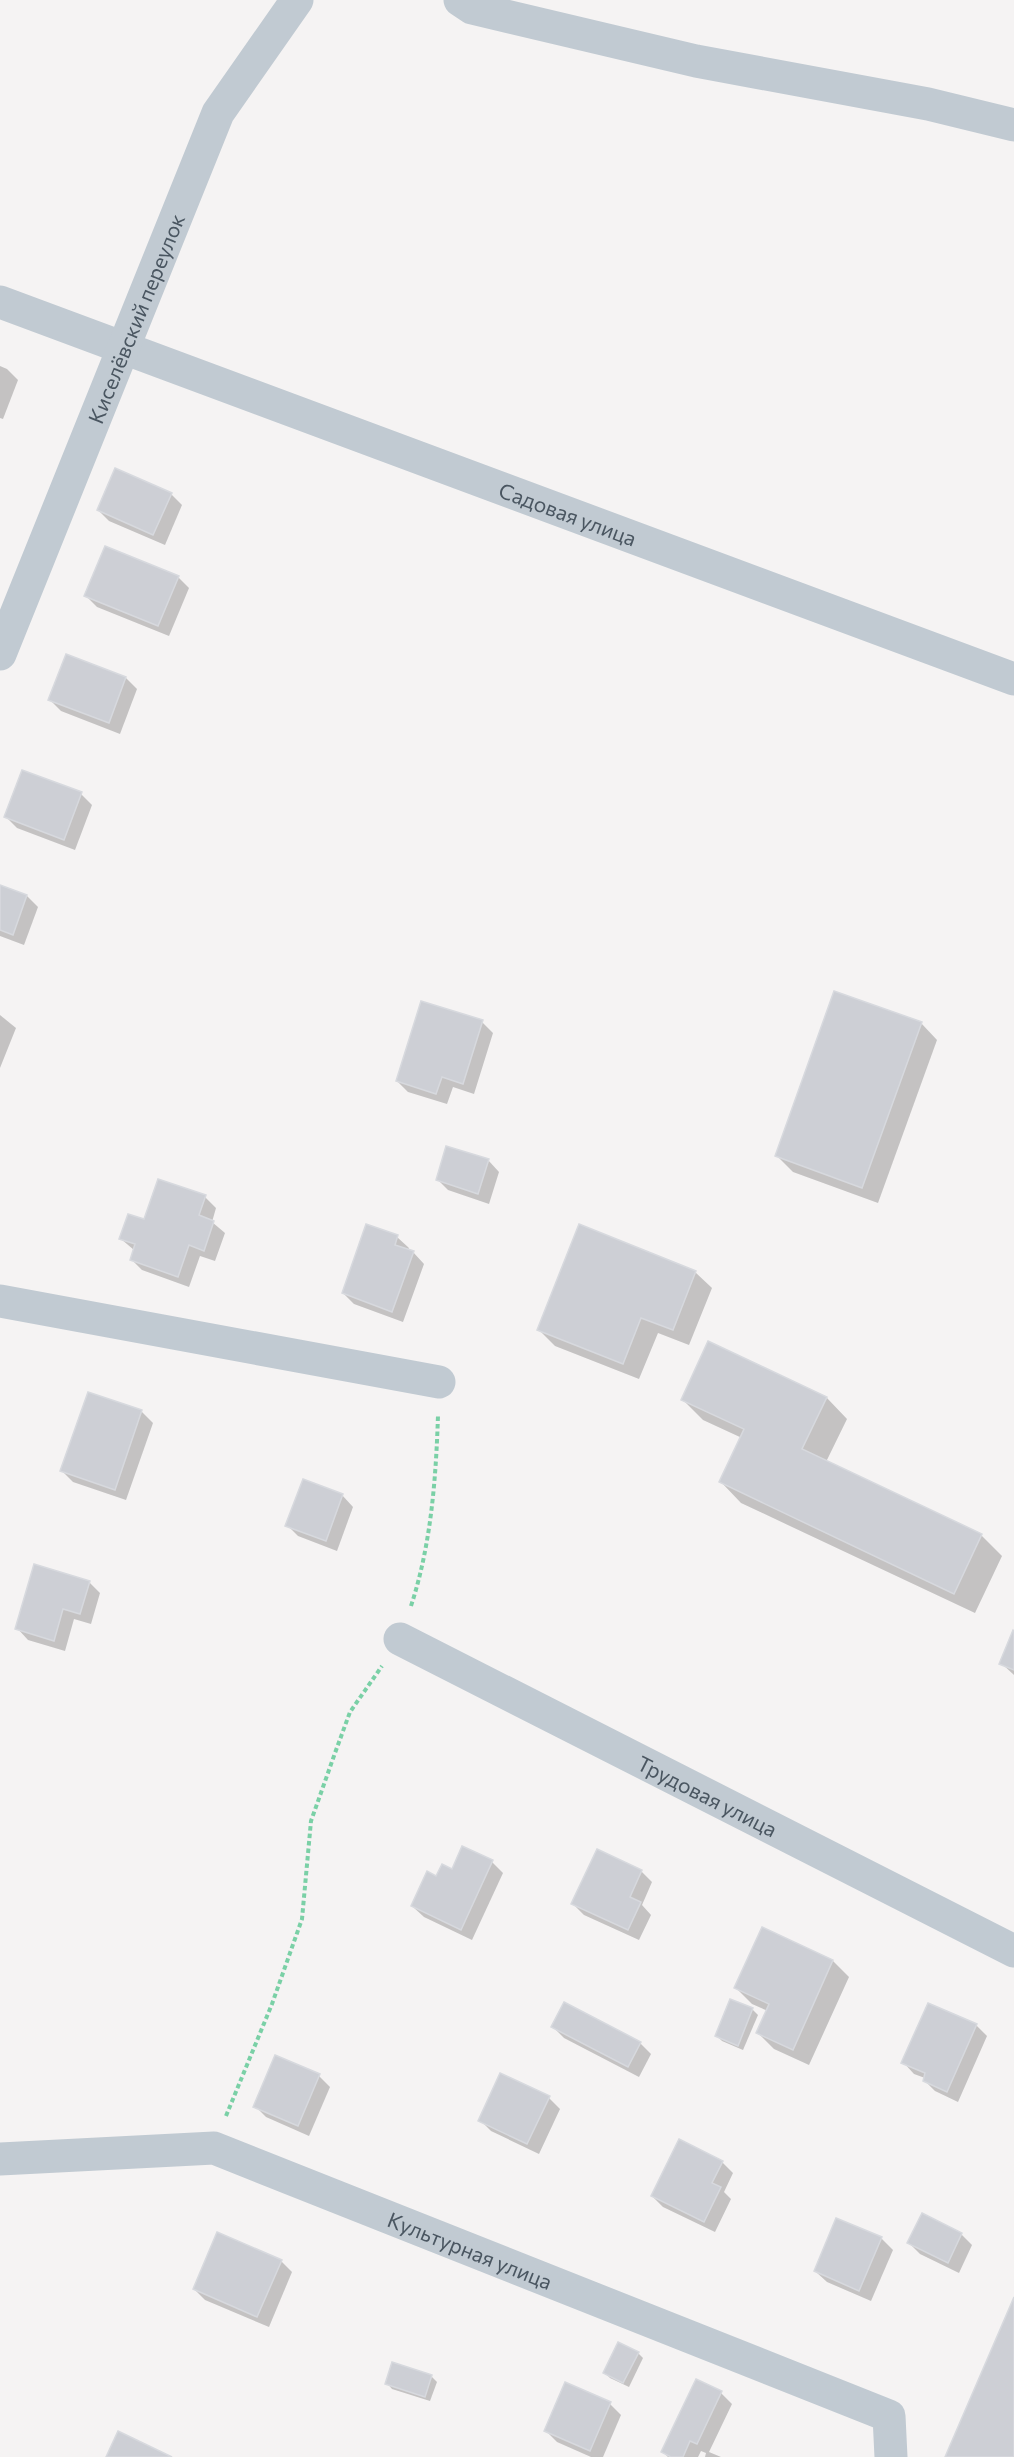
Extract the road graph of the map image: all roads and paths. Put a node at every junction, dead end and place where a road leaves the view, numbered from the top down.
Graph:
1 (297, 0) edge
2 (460, 0) edge
3 (1014, 125) edge
4 (0, 302) edge
5 (123, 349) junction
6 (0, 654) edge
7 (1014, 680) edge
8 (0, 1301) edge
9 (440, 1382) joint
10 (400, 1639) junction
11 (1014, 1951) edge
12 (214, 2148) junction
13 (0, 2158) edge
14 (891, 2457) edge

1 - 5 street, Киселёвский переулок
2 - 3 street
4 - 5 street, Садовая улица
5 - 6 street, Киселёвский переулок
5 - 7 street, Садовая улица
8 - 9 street
9 - 10 path
10 - 11 street, Трудовая улица
10 - 12 path
12 - 13 street, Культурная улица
12 - 14 street, Культурная улица

